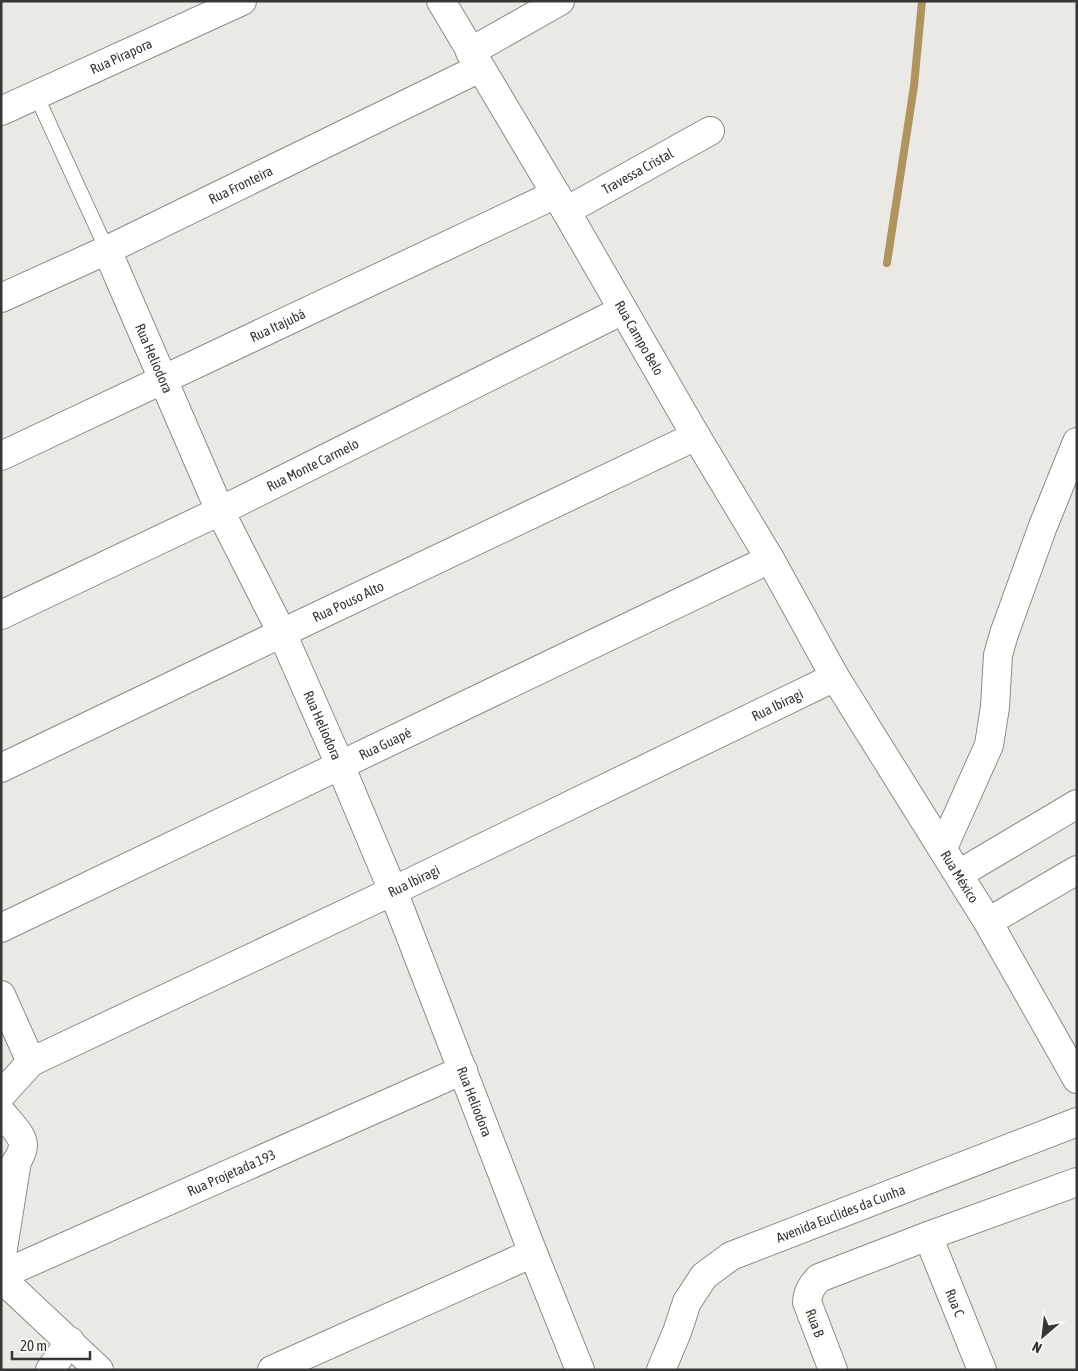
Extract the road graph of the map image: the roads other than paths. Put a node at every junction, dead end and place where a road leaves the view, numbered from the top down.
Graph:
1 (242, 1) edge
2 (441, 1) edge
3 (560, 1) edge
4 (475, 60) junction
5 (36, 95) junction
6 (1, 110) edge
7 (710, 131) dead end
8 (561, 203) junction
9 (107, 250) junction
10 (1, 298) edge
11 (623, 310) junction
12 (163, 380) junction
13 (696, 436) junction
14 (1077, 442) edge
15 (1, 456) edge
16 (220, 511) junction
17 (770, 559) junction
18 (1, 615) edge
19 (282, 633) junction
20 (835, 677) junction
21 (340, 765) junction
22 (1, 768) edge
23 (1077, 804) edge
24 (943, 848) junction
25 (1077, 870) edge
26 (959, 874) junction
27 (393, 891) junction
28 (988, 922) junction
29 (1, 928) edge
30 (1, 995) edge
31 (32, 1062) junction
32 (463, 1070) junction
33 (1077, 1078) edge
34 (1, 1095) edge
35 (1, 1112) edge
36 (1077, 1122) edge
37 (17, 1161) junction
38 (1077, 1182) edge
39 (1, 1183) edge
40 (928, 1236) junction
41 (533, 1253) junction
42 (1, 1261) edge
43 (1, 1277) edge
44 (70, 1341) junction
45 (50, 1370) edge
46 (99, 1370) edge
47 (272, 1370) edge
48 (580, 1370) edge
49 (660, 1370) edge
50 (833, 1370) edge
51 (982, 1370) edge

1 - 5 street, Rua Pirapora
2 - 4 street, Rua Campo Belo
3 - 4 street, Rua Fronteira
4 - 8 street, Rua Campo Belo
4 - 9 street, Rua Fronteira
5 - 6 street, Rua Pirapora
5 - 9 lane, Rua Heliodora
7 - 8 street, Travessa Cristal
8 - 11 street, Rua Campo Belo
8 - 12 street, Rua Itajubá
9 - 10 street, Rua Fronteira
9 - 12 street, Rua Heliodora
11 - 13 street, Rua Campo Belo
11 - 16 street, Rua Monte Carmelo
12 - 15 street, Rua Itajubá
12 - 16 street, Rua Heliodora
13 - 17 street, Rua Campo Belo
13 - 19 street, Rua Pouso Alto
14 - 24 street
16 - 18 street, Rua Monte Carmelo
16 - 19 street, Rua Heliodora
17 - 20 street, Rua Campo Belo
17 - 21 street, Rua Guapé
19 - 21 street, Rua Heliodora
19 - 22 street, Rua Pouso Alto
20 - 24 street, Rua México
20 - 27 street, Rua Ibiragi
21 - 27 street, Rua Heliodora
21 - 29 street, Rua Guapé
23 - 26 street
24 - 26 street, Rua México
25 - 28 street
26 - 28 street, Rua México
27 - 31 street, Rua Ibiragi
27 - 32 street, Rua Heliodora
28 - 33 street, Rua México
30 - 31 street
31 - 34 street, Rua Ibiragi
32 - 41 street, Rua Heliodora
32 - 43 street, Rua Projetada 193
35 - 37 street
36 - 49 street, Avenida Euclides da Cunha
37 - 39 street
37 - 42 street
38 - 40 street
40 - 50 street, Rua B
40 - 51 street, Rua C
41 - 47 street
41 - 48 street, Rua Heliodora
43 - 44 street
44 - 45 street
44 - 46 street

